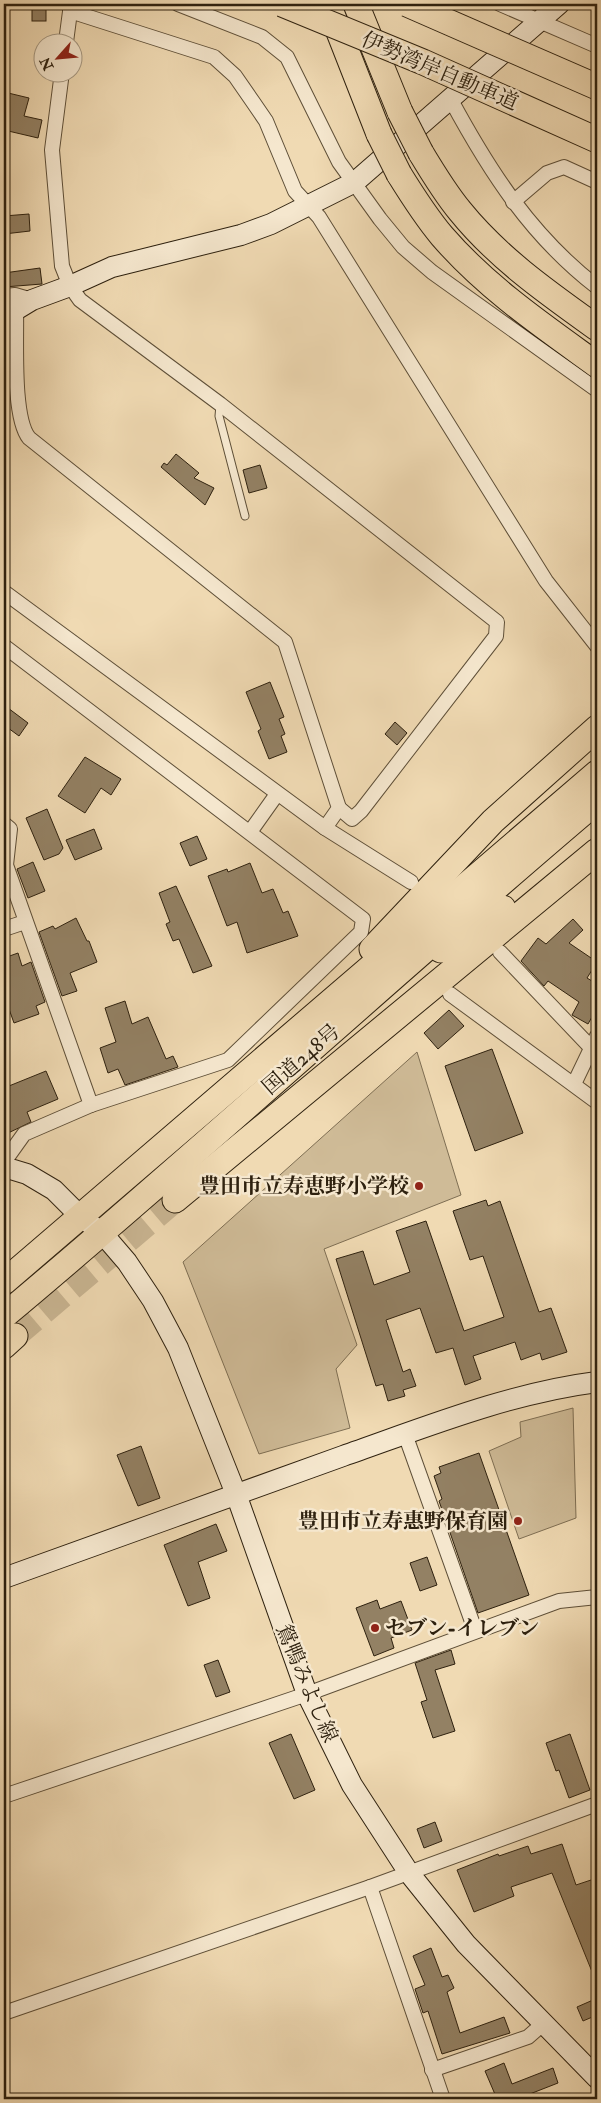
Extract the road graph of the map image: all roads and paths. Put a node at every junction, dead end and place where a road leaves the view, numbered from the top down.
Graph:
1 (178, 4) edge
2 (282, 4) edge
3 (328, 4) edge
4 (356, 4) edge
5 (407, 4) edge
6 (500, 4) edge
7 (559, 4) edge
8 (70, 8) edge
9 (540, 20) junction
10 (67, 32) edge
11 (597, 46) edge
12 (61, 82) edge
13 (597, 87) edge
14 (451, 100) junction
15 (597, 140) edge
16 (355, 182) junction
17 (597, 182) edge
18 (513, 202) junction
19 (309, 206) junction
20 (70, 286) junction
21 (597, 287) edge
22 (14, 305) edge
23 (597, 328) edge
24 (597, 365) edge
25 (597, 390) edge
26 (220, 404) junction
27 (244, 516) dead end
28 (4, 592) edge
29 (4, 646) edge
30 (597, 646) edge
31 (597, 728) edge
32 (597, 773) edge
33 (277, 794) junction
34 (597, 800) edge
35 (339, 808) junction
36 (4, 824) edge
37 (326, 828) junction
38 (250, 832) junction
39 (597, 837) edge
40 (597, 851) edge
41 (411, 882) dead end
42 (25, 922) junction
43 (4, 929) edge
44 (438, 934) junction
45 (500, 952) dead end
46 (447, 986) junction
47 (597, 1036) edge
48 (594, 1052) edge
49 (234, 1070) junction
50 (574, 1084) junction
51 (597, 1102) edge
52 (90, 1105) junction
53 (4, 1162) edge
54 (4, 1166) edge
55 (174, 1200) tunnel mouth
56 (79, 1215) junction
57 (103, 1234) junction
58 (4, 1280) edge
59 (7, 1333) edge
60 (597, 1382) edge
61 (405, 1434) junction
62 (236, 1494) junction
63 (4, 1578) edge
64 (597, 1597) edge
65 (475, 1630) junction
66 (306, 1694) junction
67 (4, 1796) edge
68 (597, 1804) edge
69 (409, 1873) junction
70 (370, 1887) junction
71 (4, 2013) edge
72 (544, 2024) junction
73 (432, 2070) junction
74 (597, 2078) edge
75 (443, 2099) edge

1 - 16 street
2 - 15 highway, 伊勢湾岸自動車道, bridge
3 - 24 highway, bridge
4 - 23 highway, bridge
5 - 13 highway, bridge
6 - 9 street
7 - 9 street
8 - 10 street
8 - 19 street
9 - 11 street
9 - 14 street
12 - 20 street
14 - 16 street
14 - 18 street
16 - 19 street
16 - 25 street
17 - 18 street
18 - 21 street
19 - 20 street
19 - 30 street
20 - 22 street
20 - 26 street
22 - 35 street
26 - 27 lane
26 - 35 street
28 - 33 street
29 - 38 street
31 - 44 highway
32 - 44 highway, 国道248号
33 - 37 street
33 - 38 street
34 - 44 highway, 国道248号
35 - 37 street
36 - 42 street
37 - 41 street
38 - 49 street
39 - 44 highway
40 - 44 highway
42 - 43 street
42 - 52 street
44 - 46 highway
44 - 49 highway, 国道248号
44 - 57 highway, 国道248号
45 - 48 street
46 - 50 street
46 - 55 highway
47 - 48 street
48 - 50 street
49 - 52 street
49 - 56 highway, 国道248号
50 - 51 street
52 - 53 street
54 - 56 street, 鴛鴨みよし線
56 - 57 street, 鴛鴨みよし線
56 - 58 highway, 国道248号
57 - 59 highway, 国道248号
57 - 62 street, 鴛鴨みよし線
60 - 61 street
61 - 62 street
61 - 65 street
62 - 63 street
62 - 66 street, 鴛鴨みよし線
64 - 65 street
65 - 66 street
66 - 67 street
66 - 69 street, 鴛鴨みよし線
68 - 69 street
69 - 70 street
69 - 72 street, 鴛鴨みよし線
70 - 71 street
70 - 73 street
72 - 73 street
72 - 74 street, 鴛鴨みよし線
73 - 75 street

